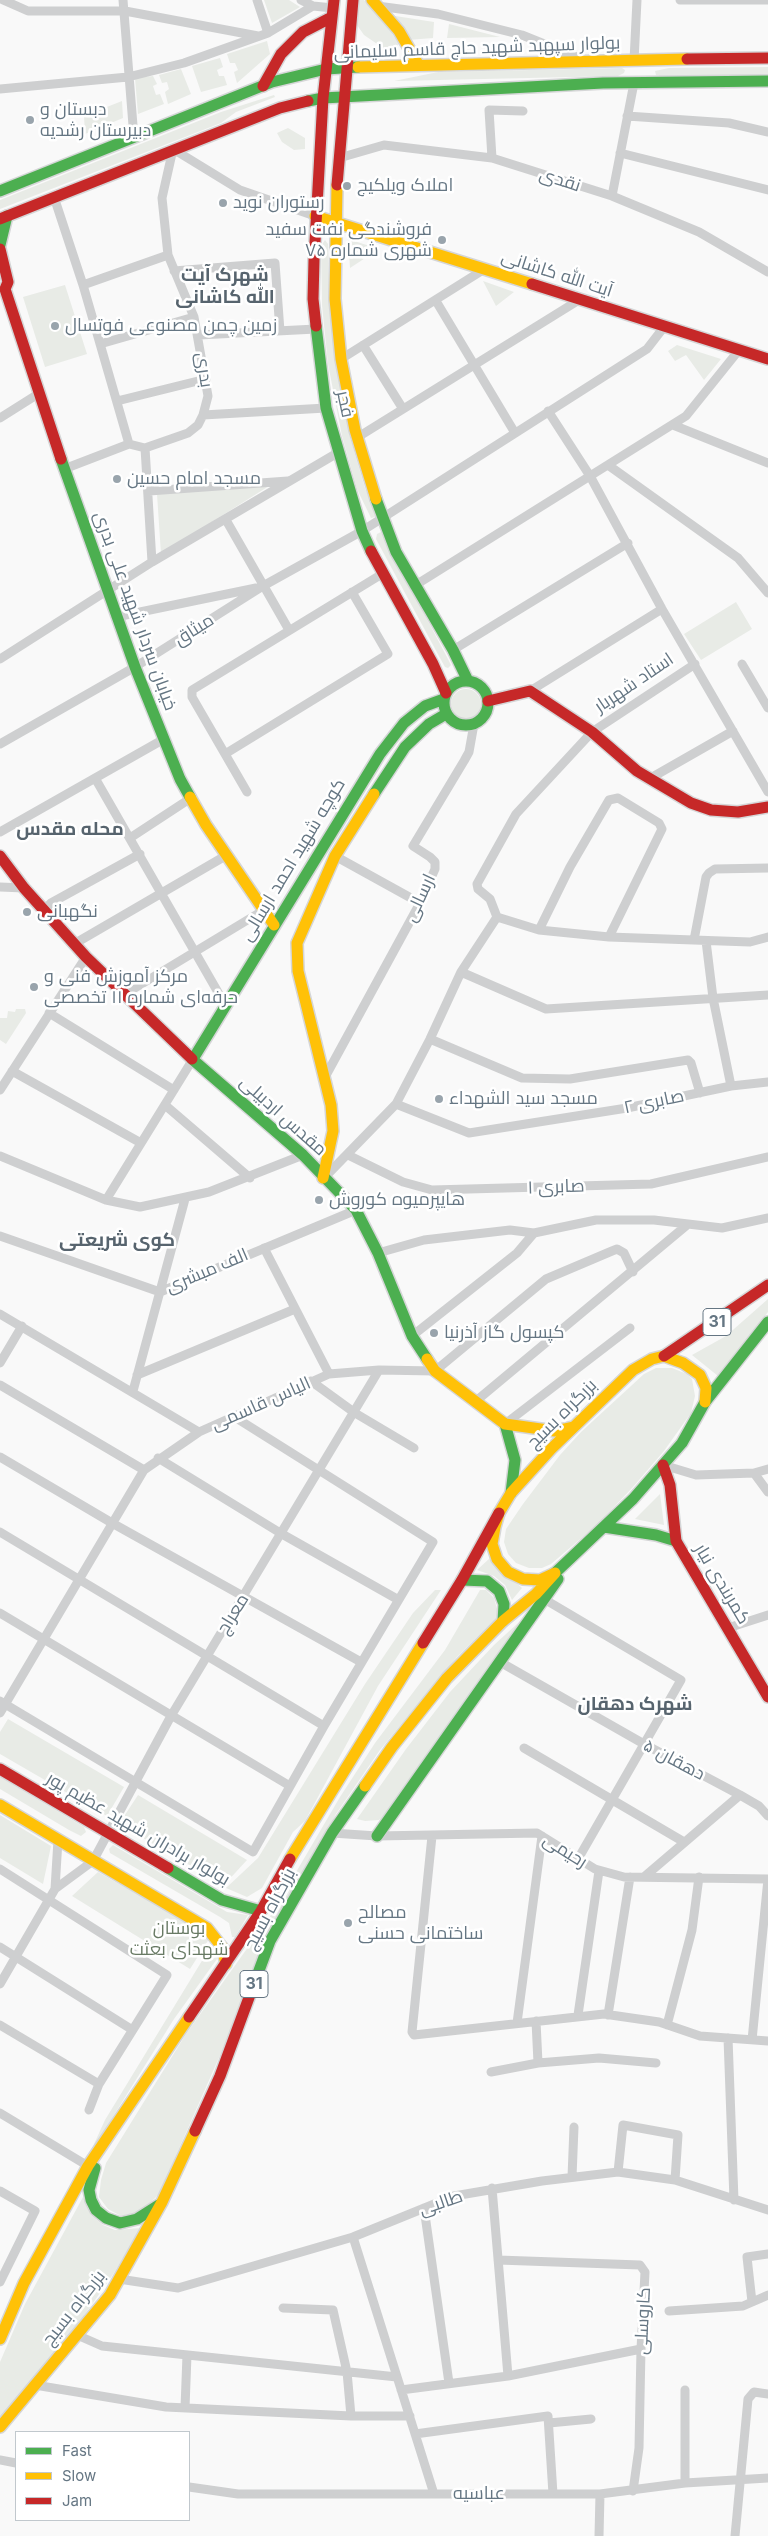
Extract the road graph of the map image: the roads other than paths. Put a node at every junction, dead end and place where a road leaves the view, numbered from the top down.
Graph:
1 (2, 0) edge
2 (123, 0) edge
3 (257, 0) edge
4 (301, 0) edge
5 (353, 0) edge
6 (637, 0) edge
7 (680, 0) edge
8 (768, 0) edge
9 (375, 3) edge
10 (313, 6) junction
11 (333, 8) edge
12 (125, 11) junction
13 (263, 35) junction
14 (768, 58) edge
15 (586, 61) junction
16 (634, 61) junction
17 (418, 64) junction
18 (346, 67) junction
19 (326, 69) junction
20 (128, 77) junction
21 (768, 81) edge
22 (634, 83) junction
23 (263, 86) junction
24 (0, 88) edge
25 (344, 97) junction
26 (323, 98) junction
27 (523, 111) dead end
28 (627, 116) junction
29 (768, 132) edge
30 (134, 138) junction
31 (173, 149) junction
32 (620, 153) junction
33 (339, 158) junction
34 (492, 158) junction
35 (768, 190) edge
36 (0, 191) edge
37 (612, 196) junction
38 (54, 197) junction
39 (315, 216) junction
40 (3, 217) edge
41 (335, 223) junction
42 (0, 245) edge
43 (0, 250) edge
44 (168, 255) junction
45 (484, 270) junction
46 (174, 271) junction
47 (768, 272) edge
48 (83, 285) junction
49 (2, 287) edge
50 (579, 300) junction
51 (436, 301) junction
52 (194, 317) junction
53 (664, 327) junction
54 (316, 329) junction
55 (280, 331) junction
56 (199, 335) junction
57 (100, 344) junction
58 (363, 346) junction
59 (739, 350) junction
60 (341, 359) junction
61 (768, 359) edge
62 (475, 365) junction
63 (206, 378) junction
64 (38, 394) junction
65 (117, 401) junction
66 (326, 408) junction
67 (403, 409) junction
68 (548, 411) junction
69 (203, 416) junction
70 (0, 418) edge
71 (673, 424) junction
72 (515, 433) junction
73 (358, 437) junction
74 (129, 444) junction
75 (145, 448) junction
76 (339, 452) junction
77 (768, 463) edge
78 (608, 465) junction
79 (64, 469) junction
80 (590, 476) junction
81 (290, 481) junction
82 (149, 491) junction
83 (381, 518) junction
84 (226, 520) junction
85 (362, 531) junction
86 (628, 543) junction
87 (152, 562) junction
88 (382, 574) junction
89 (263, 586) junction
90 (414, 586) junction
91 (107, 592) junction
92 (352, 592) junction
93 (768, 593) edge
94 (662, 609) junction
95 (116, 617) junction
96 (289, 630) junction
97 (453, 650) junction
98 (0, 659) edge
99 (695, 664) junction
100 (742, 664) dead end
101 (135, 667) junction
102 (468, 681) junction
103 (530, 691) junction
104 (445, 696) junction
105 (488, 701) junction
106 (768, 708) edge
107 (446, 714) junction
108 (474, 724) junction
109 (733, 731) junction
110 (592, 732) junction
111 (164, 739) junction
112 (0, 744) edge
113 (225, 754) junction
114 (377, 759) junction
115 (389, 770) junction
116 (95, 778) junction
117 (649, 778) junction
118 (247, 792) dead end
119 (768, 792) edge
120 (191, 798) junction
121 (768, 807) edge
122 (0, 832) edge
123 (130, 838) junction
124 (140, 854) junction
125 (227, 855) junction
126 (0, 856) edge
127 (335, 856) junction
128 (768, 868) edge
129 (0, 887) edge
130 (24, 888) junction
131 (162, 893) junction
132 (420, 903) junction
133 (44, 910) junction
134 (264, 910) junction
135 (497, 917) junction
136 (274, 925) junction
137 (539, 930) junction
138 (608, 937) junction
139 (768, 937) edge
140 (694, 940) junction
141 (706, 941) junction
142 (74, 944) junction
143 (194, 950) junction
144 (86, 957) junction
145 (461, 972) junction
146 (125, 994) junction
147 (768, 995) edge
148 (713, 998) junction
149 (229, 1002) junction
150 (49, 1013) junction
151 (430, 1039) junction
152 (193, 1059) junction
153 (12, 1071) junction
154 (324, 1079) junction
155 (768, 1082) edge
156 (732, 1086) junction
157 (0, 1090) edge
158 (174, 1090) junction
159 (700, 1092) junction
160 (396, 1104) junction
161 (165, 1105) junction
162 (141, 1143) junction
163 (348, 1155) junction
164 (0, 1156) edge
165 (304, 1156) junction
166 (768, 1156) edge
167 (250, 1178) junction
168 (323, 1178) junction
169 (185, 1199) junction
170 (106, 1200) junction
171 (356, 1210) junction
172 (768, 1218) edge
173 (687, 1225) junction
174 (534, 1234) junction
175 (0, 1236) edge
176 (264, 1248) junction
177 (378, 1253) junction
178 (633, 1272) junction
179 (768, 1285) edge
180 (160, 1292) junction
181 (295, 1309) junction
182 (0, 1314) edge
183 (768, 1322) edge
184 (22, 1326) junction
185 (630, 1328) dead end
186 (412, 1336) junction
187 (664, 1356) junction
188 (0, 1363) edge
189 (379, 1370) junction
190 (435, 1371) junction
191 (329, 1374) junction
192 (137, 1375) junction
193 (310, 1381) junction
194 (0, 1385) edge
195 (133, 1391) junction
196 (476, 1401) junction
197 (705, 1402) junction
198 (354, 1413) junction
199 (233, 1416) junction
200 (505, 1424) junction
201 (575, 1426) junction
202 (199, 1432) junction
203 (414, 1448) dead end
204 (0, 1456) edge
205 (158, 1458) junction
206 (664, 1465) junction
207 (768, 1469) edge
208 (144, 1470) junction
209 (318, 1470) junction
210 (754, 1473) junction
211 (768, 1492) edge
212 (511, 1493) junction
213 (499, 1513) junction
214 (112, 1523) junction
215 (604, 1526) junction
216 (0, 1532) edge
217 (282, 1534) junction
218 (676, 1541) junction
219 (570, 1560) junction
220 (555, 1573) junction
221 (80, 1579) junction
222 (462, 1580) junction
223 (244, 1596) junction
224 (397, 1599) junction
225 (544, 1599) junction
226 (0, 1614) edge
227 (768, 1615) edge
228 (503, 1621) junction
229 (728, 1628) junction
230 (43, 1640) junction
231 (206, 1656) junction
232 (361, 1662) junction
233 (500, 1662) junction
234 (768, 1697) edge
235 (3, 1702) edge
236 (0, 1713) edge
237 (171, 1716) junction
238 (324, 1726) junction
239 (644, 1744) junction
240 (524, 1748) dead end
241 (0, 1769) edge
242 (136, 1780) junction
243 (290, 1786) junction
244 (740, 1795) junction
245 (612, 1799) junction
246 (0, 1805) edge
247 (768, 1816) edge
248 (109, 1832) junction
249 (332, 1834) junction
250 (377, 1836) junction
251 (432, 1836) junction
252 (542, 1836) junction
253 (58, 1840) junction
254 (684, 1842) junction
255 (578, 1858) junction
256 (92, 1861) junction
257 (0, 1869) edge
258 (599, 1870) junction
259 (699, 1876) junction
260 (630, 1877) junction
261 (644, 1877) junction
262 (768, 1879) edge
263 (56, 1889) junction
264 (50, 1899) junction
265 (261, 1911) junction
266 (0, 1947) edge
267 (16, 1957) junction
268 (226, 1964) junction
269 (0, 1984) edge
270 (608, 2014) junction
271 (578, 2015) junction
272 (536, 2021) junction
273 (517, 2023) junction
274 (667, 2024) junction
275 (0, 2025) edge
276 (131, 2029) junction
277 (728, 2038) junction
278 (752, 2040) junction
279 (768, 2041) edge
280 (538, 2063) junction
281 (656, 2063) dead end
282 (490, 2072) dead end
283 (98, 2084) junction
284 (89, 2110) dead end
285 (0, 2113) edge
286 (574, 2127) dead end
287 (101, 2149) junction
288 (88, 2166) junction
289 (618, 2172) junction
290 (572, 2178) junction
291 (675, 2180) junction
292 (492, 2188) junction
293 (0, 2191) edge
294 (734, 2200) junction
295 (162, 2202) junction
296 (424, 2208) junction
297 (768, 2210) edge
298 (353, 2237) junction
299 (768, 2254) edge
300 (498, 2260) junction
301 (2, 2276) edge
302 (118, 2279) junction
303 (768, 2295) edge
304 (752, 2302) junction
305 (283, 2308) dead end
306 (669, 2311) dead end
307 (77, 2335) junction
308 (0, 2339) edge
309 (641, 2349) junction
310 (187, 2355) junction
311 (347, 2372) junction
312 (508, 2376) junction
313 (397, 2377) junction
314 (450, 2383) junction
315 (35, 2385) junction
316 (401, 2390) junction
317 (686, 2390) dead end
318 (768, 2394) edge
319 (185, 2408) junction
320 (351, 2416) junction
321 (410, 2416) junction
322 (591, 2419) dead end
323 (549, 2423) junction
324 (0, 2427) edge
325 (416, 2434) junction
326 (0, 2460) edge
327 (15, 2462) edge
328 (768, 2478) edge
329 (742, 2480) junction
330 (685, 2483) junction
331 (190, 2487) edge
332 (633, 2491) junction
333 (434, 2494) junction
334 (554, 2494) junction
335 (600, 2494) junction
336 (599, 2536) edge
337 (735, 2536) edge

1 - 12 street
2 - 12 street
3 - 13 street
4 - 10 street
5 - 18 main road, فجر
6 - 16 street
7 - 8 street
9 - 15 street
9 - 17 main road
10 - 11 street
10 - 13 street
11 - 19 main road, فجر
11 - 23 main road
12 - 13 street
12 - 20 street
13 - 20 street
14 - 16 main road, بولوار سپهبد شهید حاج قاسم سلیمانی
15 - 16 main road, بولوار سپهبد شهید حاج قاسم سلیمانی
15 - 17 main road, بولوار سپهبد شهید حاج قاسم سلیمانی
16 - 22 main road
17 - 18 main road, بولوار سپهبد شهید حاج قاسم سلیمانی
18 - 19 main road, بولوار سپهبد شهید حاج قاسم سلیمانی
18 - 25 main road, فجر
19 - 23 main road, بولوار سپهبد شهید حاج قاسم سلیمانی
19 - 26 main road, فجر
20 - 24 street
20 - 30 street
21 - 22 main road
22 - 25 main road
22 - 28 street
23 - 30 main road, بولوار سپهبد شهید حاج قاسم سلیمانی
25 - 26 main road
25 - 33 main road, فجر
26 - 31 main road
26 - 39 main road, فجر
27 - 34 street
28 - 29 street
28 - 32 street
30 - 36 main road, بولوار سپهبد شهید حاج قاسم سلیمانی
31 - 38 main road
31 - 39 street
31 - 44 street, بدری
32 - 35 street
32 - 37 street
33 - 34 street, نقدی
33 - 41 main road, فجر
34 - 37 street, نقدی
37 - 47 street, نقدی
38 - 40 main road
38 - 48 street
39 - 41 main road, آیت الله کاشانی
39 - 54 main road, فجر
40 - 42 main road
41 - 45 main road, آیت الله کاشانی
41 - 60 main road, فجر
43 - 49 main road, خیابان سردار شهید علی بدری
44 - 46 street, بدری
44 - 48 street
45 - 50 main road, آیت الله کاشانی
45 - 51 street
46 - 52 street, بدری
46 - 55 street
48 - 57 street
49 - 64 main road, خیابان سردار شهید علی بدری
50 - 53 main road, آیت الله کاشانی
50 - 62 street
51 - 58 street
51 - 62 street
52 - 56 street, بدری
52 - 57 street
53 - 59 main road, آیت الله کاشانی
53 - 68 street, میثاق
54 - 55 street
54 - 66 main road, فجر
55 - 56 street
56 - 63 street, بدری
57 - 65 street
58 - 60 street
58 - 67 street
59 - 61 main road, آیت الله کاشانی
59 - 71 street
60 - 73 main road, فجر
62 - 67 street
62 - 72 street
63 - 65 street
63 - 69 street, بدری
64 - 70 street
64 - 79 main road, خیابان سردار شهید علی بدری
65 - 74 street
66 - 69 street
66 - 76 main road, فجر
67 - 73 street
68 - 72 street, میثاق
68 - 80 street
69 - 75 street
71 - 77 street
71 - 78 street
72 - 83 street, میثاق
73 - 83 main road, فجر
74 - 75 street
74 - 79 street
75 - 82 street
76 - 81 street
76 - 85 main road, فجر
78 - 80 street
78 - 93 street
79 - 91 main road, خیابان سردار شهید علی بدری
80 - 86 street
80 - 90 street
81 - 82 street
81 - 84 street
82 - 87 street
83 - 85 street, میثاق
83 - 90 main road, فجر
84 - 87 street
84 - 89 street
85 - 88 main road, فجر
85 - 89 street, میثاق
86 - 94 street
86 - 97 street
87 - 91 street
88 - 92 street
88 - 104 main road, فجر
89 - 95 street
89 - 96 street
89 - 101 street, میثاق
90 - 97 main road, فجر
91 - 95 main road, خیابان سردار شهید علی بدری
91 - 98 street
92 - 96 street
92 - 113 street
94 - 99 street
94 - 103 street
95 - 101 main road, خیابان سردار شهید علی بدری
96 - 113 street
97 - 102 main road, فجر
99 - 109 street
99 - 110 street, استاد شهریار
100 - 106 street
101 - 111 main road, خیابان سردار شهید علی بدری
101 - 112 street, میثاق
102 - 104 main road
102 - 105 main road
103 - 105 main road
103 - 110 main road, استاد شهریار
104 - 107 main road
104 - 114 main road, کوچه شهید احمد ارسالی
105 - 108 main road
107 - 108 main road
107 - 115 main road, کوچه شهید احمد ارسالی
108 - 132 street, ارسالی
109 - 117 street
109 - 119 street
110 - 117 main road, استاد شهریار
110 - 135 street
111 - 116 street
111 - 120 main road, خیابان سردار شهید علی بدری
113 - 118 street
114 - 115 main road
114 - 136 main road, کوچه شهید احمد ارسالی
115 - 127 main road, کوچه شهید احمد ارسالی
116 - 122 street
116 - 123 street
117 - 121 main road, استاد شهریار
120 - 123 street
120 - 125 main road, خیابان سردار شهید علی بدری
123 - 124 street
124 - 131 street
124 - 133 street
125 - 131 street
125 - 134 main road, خیابان سردار شهید علی بدری
126 - 130 main road, مقدس اردبیلی
127 - 132 street
127 - 154 main road, کوچه شهید احمد ارسالی
128 - 140 street
129 - 130 street
130 - 133 main road, مقدس اردبیلی
131 - 142 street
131 - 143 street
132 - 154 street, ارسالی
133 - 142 main road, مقدس اردبیلی
134 - 136 main road, خیابان سردار شهید علی بدری
134 - 143 street
135 - 137 street
135 - 145 street
136 - 149 main road, کوچه شهید احمد ارسالی
137 - 138 street
137 - 138 street
138 - 140 street
139 - 141 street
140 - 141 street
141 - 148 street
142 - 144 main road, مقدس اردبیلی
143 - 146 street
143 - 149 street
144 - 146 main road, مقدس اردبیلی
144 - 150 street
145 - 148 street
145 - 151 street
146 - 152 main road, مقدس اردبیلی
147 - 148 street
148 - 156 street
149 - 152 main road, کوچه شهید احمد ارسالی
150 - 153 street
150 - 158 street
151 - 159 street
151 - 160 street
152 - 158 street
152 - 165 main road, مقدس اردبیلی
153 - 157 street
153 - 162 street
154 - 168 main road, کوچه شهید احمد ارسالی
155 - 156 street, صابری ۲
156 - 159 street, صابری ۲
158 - 161 street
159 - 160 street, صابری ۲
160 - 163 street
161 - 162 street
161 - 167 street
162 - 170 street
163 - 166 street, صابری ۱
163 - 168 street
164 - 170 street
165 - 167 street
165 - 168 main road, مقدس اردبیلی
167 - 169 street
168 - 171 main road, مقدس اردبیلی
169 - 170 street
169 - 180 street
171 - 176 street, الف مبشری
171 - 177 main road, مقدس اردبیلی
172 - 173 street
173 - 174 street
173 - 178 street
174 - 177 street
174 - 186 street
175 - 180 street, الف مبشری
176 - 180 street, الف مبشری
176 - 181 street
177 - 186 main road, مقدس اردبیلی
178 - 190 street
178 - 196 street
179 - 187 main road, بزرگراه بسیج / 31
180 - 192 street
181 - 191 street
181 - 192 street
182 - 184 street, الیاس قاسمی
183 - 197 main road, بزرگراه بسیج / 31
184 - 188 street
184 - 195 street, الیاس قاسمی
185 - 200 street
186 - 190 main road, مقدس اردبیلی
187 - 197 main road
187 - 201 main road, بزرگراه بسیج
189 - 190 street, الیاس قاسمی
189 - 191 street, الیاس قاسمی
189 - 198 street, معراج
190 - 196 main road, مقدس اردبیلی
191 - 193 street, الیاس قاسمی
192 - 195 street
193 - 198 street
193 - 199 street, الیاس قاسمی
194 - 208 street
195 - 202 street, الیاس قاسمی
196 - 200 main road, مقدس اردبیلی
197 - 206 main road, بزرگراه بسیج
198 - 203 street
198 - 209 street, معراج
199 - 202 street, الیاس قاسمی
199 - 209 street
200 - 201 main road
200 - 212 main road
201 - 212 main road, بزرگراه بسیج
202 - 205 street
204 - 214 street
205 - 208 street
205 - 217 street
206 - 210 street
206 - 215 main road, بزرگراه بسیج
206 - 218 main road
207 - 210 street
208 - 214 street
209 - 217 street, معراج
209 - 224 street
210 - 211 street
212 - 213 main road, بزرگراه بسیج
213 - 220 main road, بزرگراه بسیج
213 - 222 main road, بزرگراه بسیج / 31
214 - 221 street
214 - 223 street
215 - 218 main road
215 - 219 main road, بزرگراه بسیج
216 - 221 street
217 - 223 street, معراج
217 - 224 street
218 - 229 main road, کمربندی نیار
219 - 220 main road, بزرگراه بسیج
219 - 225 main road
220 - 228 main road, بزرگراه بسیج / 31
221 - 230 street
221 - 231 street
222 - 228 main road
222 - 265 main road, بزرگراه بسیج / 31
223 - 231 street, معراج
223 - 232 street
224 - 232 street
225 - 233 main road
225 - 239 street
226 - 230 street
227 - 229 street
228 - 249 main road, بزرگراه بسیج / 31
229 - 234 main road, کمربندی نیار
230 - 235 street
230 - 237 street
231 - 237 street, معراج
231 - 238 street
232 - 238 street
233 - 239 street, دهقان ۵
233 - 250 main road
235 - 236 street
235 - 242 street
237 - 242 street, معراج
237 - 243 street
238 - 243 street
239 - 244 street, دهقان ۵
239 - 245 street
240 - 245 street
241 - 248 main road, بولوار برادران شهید عظیم‌ پور
242 - 243 street
242 - 248 street, معراج
244 - 247 street, دهقان ۵
244 - 254 street
245 - 254 street
245 - 255 street
246 - 253 main road
248 - 256 street, معراج
248 - 265 main road, بولوار برادران شهید عظیم‌ پور
249 - 250 street, رحیمی
249 - 295 main road, بزرگراه بسیج / 31
250 - 251 street, رحیمی
251 - 252 street, رحیمی
251 - 273 street
252 - 255 street, رحیمی
252 - 273 street
253 - 256 main road
253 - 263 street
254 - 261 street
255 - 258 street, رحیمی
256 - 263 street
256 - 268 main road
257 - 264 street
258 - 260 street, رحیمی
258 - 271 street
259 - 261 street, رحیمی
259 - 262 street, رحیمی
259 - 274 street
260 - 261 street, رحیمی
260 - 270 street
262 - 278 street
263 - 264 street
264 - 267 street
264 - 276 street
265 - 268 main road, بزرگراه بسیج / 31
266 - 267 street
267 - 269 street
267 - 276 street
268 - 287 main road, بزرگراه بسیج / 31
270 - 271 street
270 - 274 street
271 - 272 street
272 - 273 street
272 - 280 street
274 - 277 street
275 - 283 street
276 - 283 street
277 - 278 street
277 - 294 street
278 - 279 street
280 - 281 street
280 - 282 street
283 - 284 street
285 - 288 street
286 - 290 street
287 - 288 main road, بزرگراه بسیج / 31
287 - 295 main road
288 - 308 main road, بزرگراه بسیج / 31
289 - 290 street, طالبی
289 - 291 street, طالبی
289 - 291 street
290 - 292 street, طالبی
291 - 294 street, طالبی
292 - 296 street, طالبی
292 - 300 street
293 - 301 street
294 - 297 street, طالبی
295 - 302 main road, بزرگراه بسیج / 31
296 - 298 street, طالبی
296 - 314 street
298 - 302 street, طالبی
298 - 313 street
299 - 304 street
300 - 309 street, کاروسلی
300 - 312 street
302 - 307 main road, بزرگراه بسیج / 31
303 - 304 street
304 - 306 street
305 - 311 street
307 - 310 street
307 - 315 main road, بزرگراه بسیج / 31
309 - 312 street
309 - 332 street, کاروسلی
310 - 311 street
310 - 319 street
311 - 313 street
311 - 320 street
312 - 314 street
313 - 316 street
314 - 316 street
315 - 319 street
315 - 324 main road, بزرگراه بسیج / 31
316 - 321 street
317 - 330 street
318 - 329 street
319 - 320 street
320 - 321 street
321 - 325 street
322 - 323 street
323 - 325 street
323 - 334 street
325 - 333 street
326 - 327 street
328 - 329 street, عباسیه
329 - 330 street, عباسیه
329 - 337 street
330 - 332 street, عباسیه
331 - 333 street, عباسیه
332 - 335 street, عباسیه
333 - 334 street, عباسیه
334 - 335 street, عباسیه
335 - 336 street

